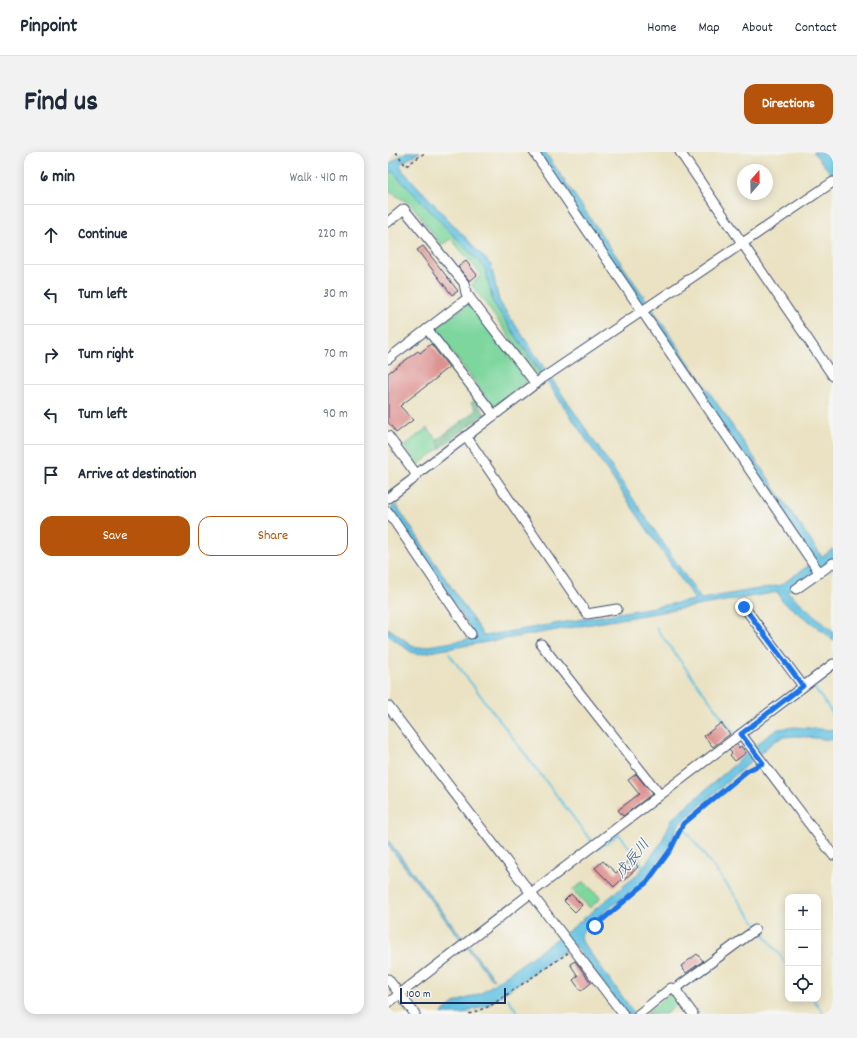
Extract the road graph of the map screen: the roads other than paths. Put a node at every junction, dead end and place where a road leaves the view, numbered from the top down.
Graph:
1 (534, 152) edge
2 (680, 152) edge
3 (833, 182) edge
4 (388, 222) edge
5 (742, 243) junction
6 (469, 297) junction
7 (642, 311) junction
8 (427, 329) junction
9 (388, 359) edge
10 (833, 376) edge
11 (543, 378) junction
12 (494, 414) junction
13 (388, 436) edge
14 (466, 436) junction
15 (417, 474) junction
16 (388, 498) edge
17 (388, 512) edge
18 (833, 563) edge
19 (819, 572) junction
20 (796, 589) dead end
21 (744, 607) dead end
22 (617, 609) dead end
23 (471, 634) dead end
24 (541, 644) dead end
25 (833, 664) edge
26 (803, 686) junction
27 (388, 706) edge
28 (738, 736) junction
29 (660, 795) junction
30 (833, 855) edge
31 (531, 893) junction
32 (755, 930) dead end
33 (388, 979) edge
34 (674, 989) junction
35 (400, 994) junction
36 (388, 1003) edge
37 (415, 1014) edge
38 (623, 1014) edge
39 (639, 1014) edge
40 (693, 1014) edge

1 - 7 street
2 - 5 street
3 - 5 street
4 - 6 street
5 - 7 street
5 - 10 street
6 - 8 street
6 - 11 street
7 - 11 street
7 - 19 street
8 - 9 street
8 - 12 street
11 - 12 street
12 - 14 street
13 - 15 street
14 - 15 street
14 - 22 street
15 - 16 street
17 - 23 street
18 - 19 street
19 - 20 street
21 - 26 street
24 - 29 street
25 - 26 street
26 - 28 street
27 - 31 street
28 - 29 street
28 - 30 street
29 - 31 street
31 - 35 street
31 - 38 street
32 - 34 street
33 - 35 street
34 - 39 street
34 - 40 street
35 - 36 street
35 - 37 street

